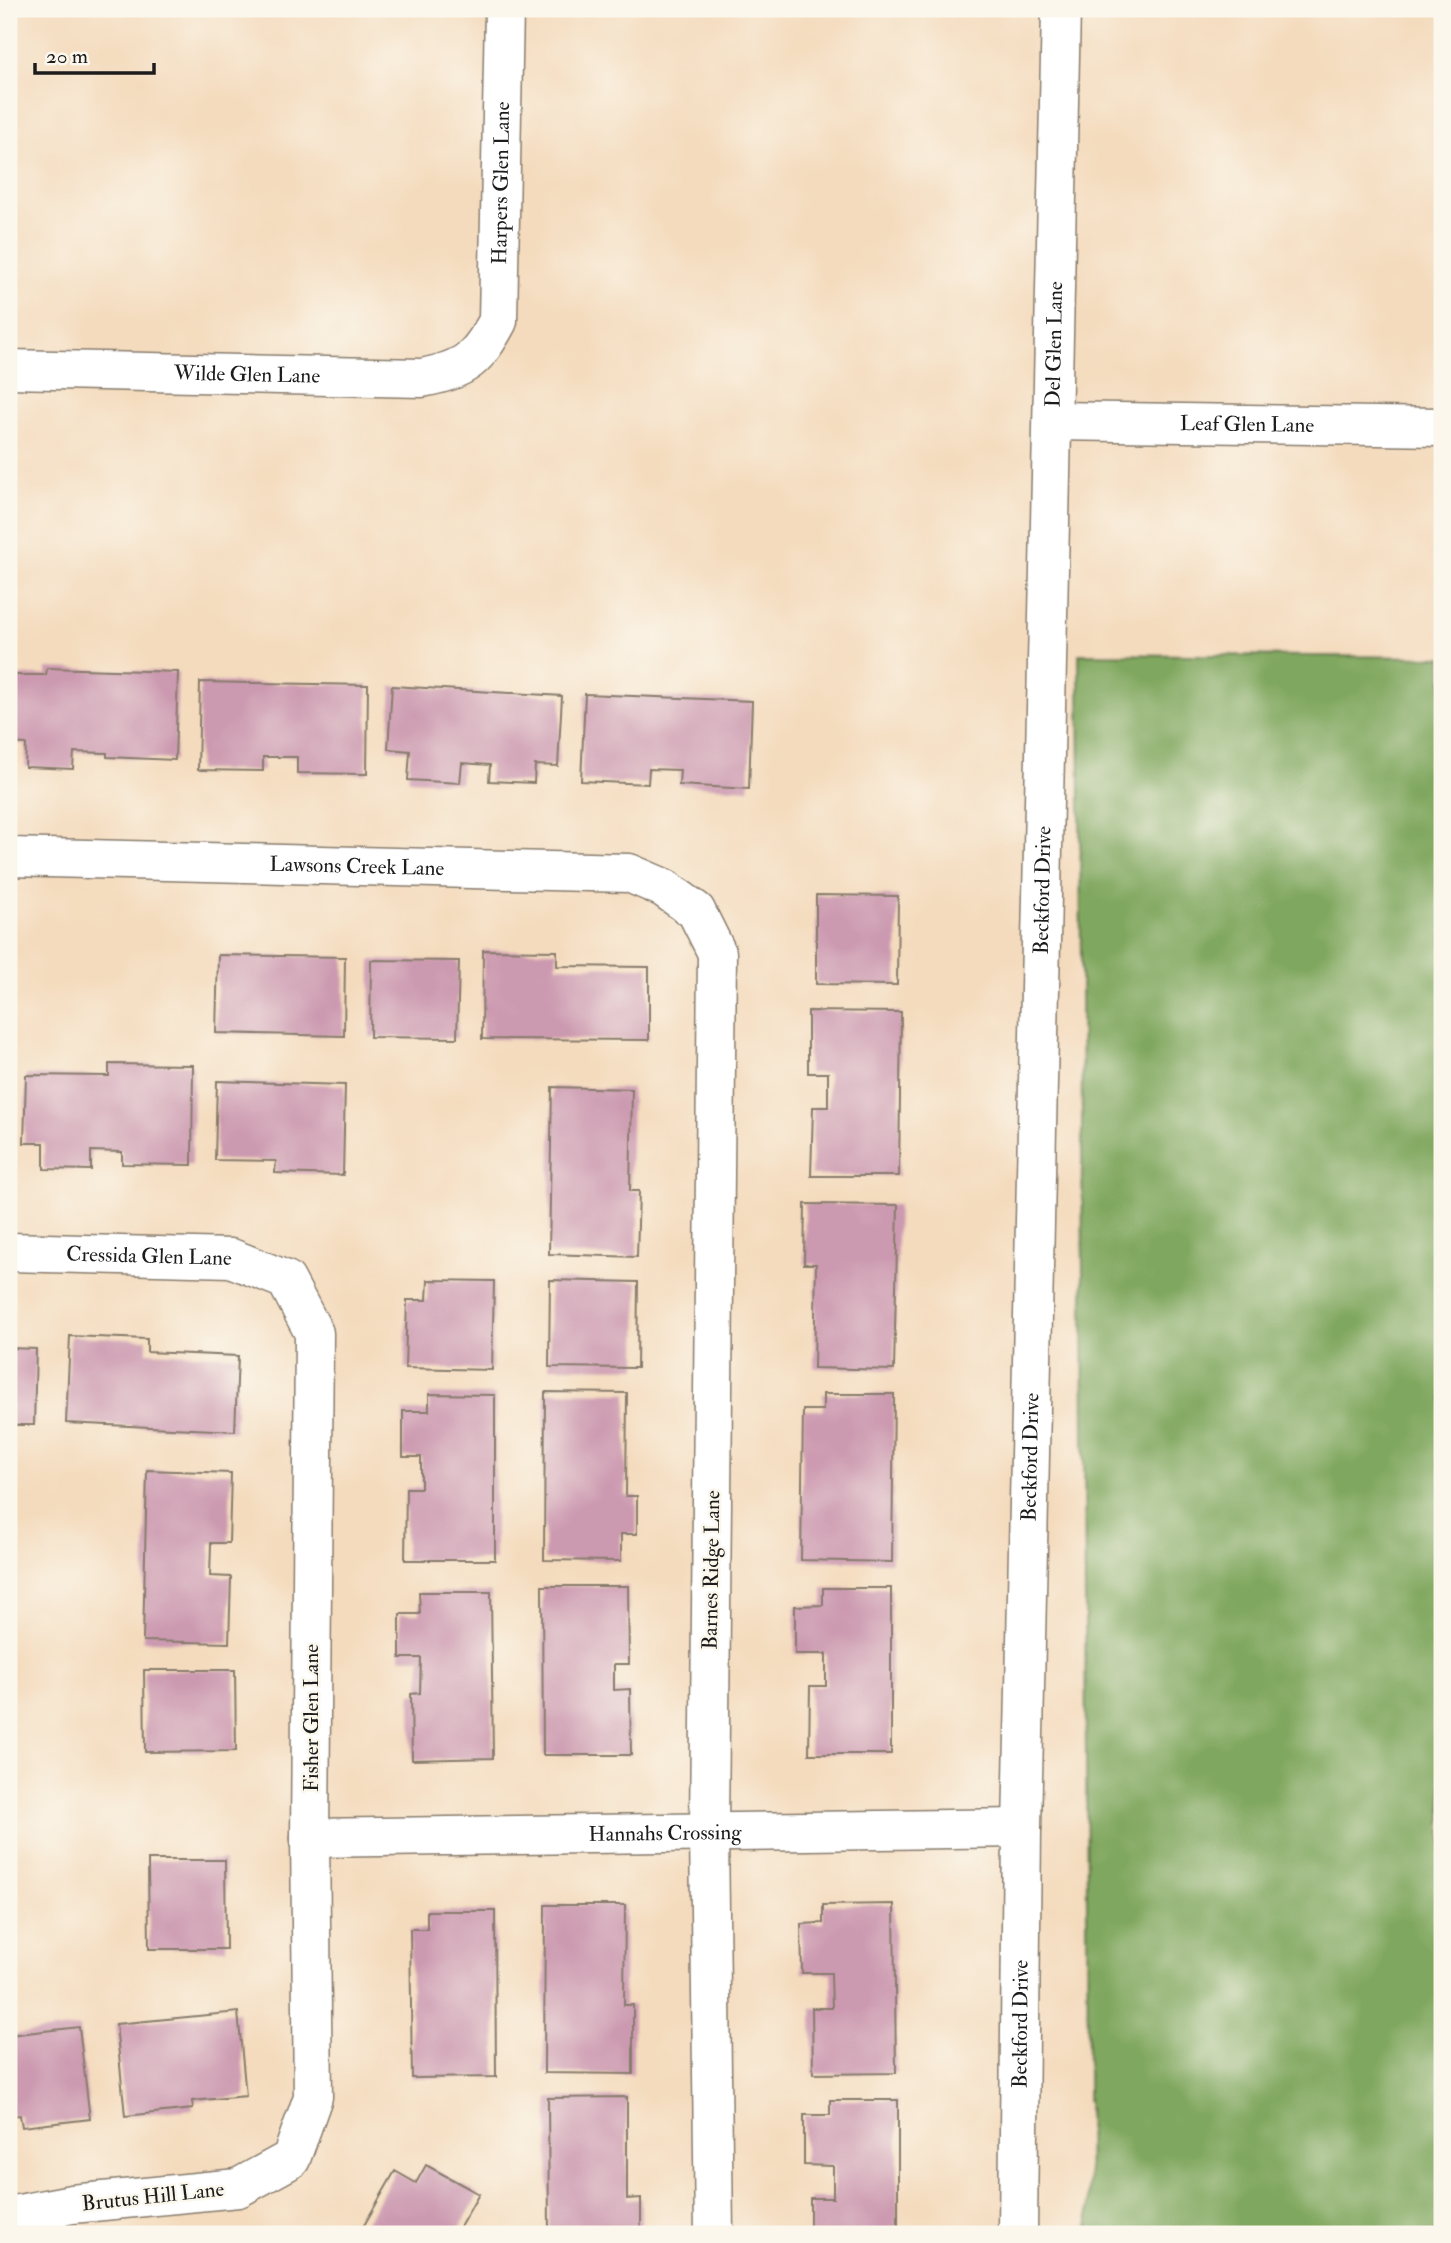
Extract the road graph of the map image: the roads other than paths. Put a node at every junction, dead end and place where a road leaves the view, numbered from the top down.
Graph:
1 (504, 9) edge
2 (1061, 9) edge
3 (481, 353) joint
4 (9, 369) edge
5 (1053, 421) junction
6 (1442, 427) edge
7 (1046, 679) joint
8 (9, 857) edge
9 (696, 911) joint
10 (9, 1252) edge
11 (286, 1280) joint
12 (1022, 1828) junction
13 (709, 1831) junction
14 (310, 1838) junction
15 (291, 2159) joint
16 (9, 2216) edge
17 (714, 2234) edge
18 (1018, 2234) edge

1 - 3 street, Harpers Glen Lane
2 - 5 street, Del Glen Lane
3 - 4 street, Wilde Glen Lane
5 - 6 street, Leaf Glen Lane
5 - 7 street, Del Glen Lane
7 - 12 street, Beckford Drive
8 - 9 street, Lawsons Creek Lane
9 - 13 street, Barnes Ridge Lane
10 - 11 street, Cressida Glen Lane
11 - 14 street, Fisher Glen Lane
12 - 13 street, Hannahs Crossing
12 - 18 street, Beckford Drive
13 - 14 street, Hannahs Crossing
13 - 17 street, Barnes Ridge Lane
14 - 15 street, Fisher Glen Lane
15 - 16 street, Brutus Hill Lane

